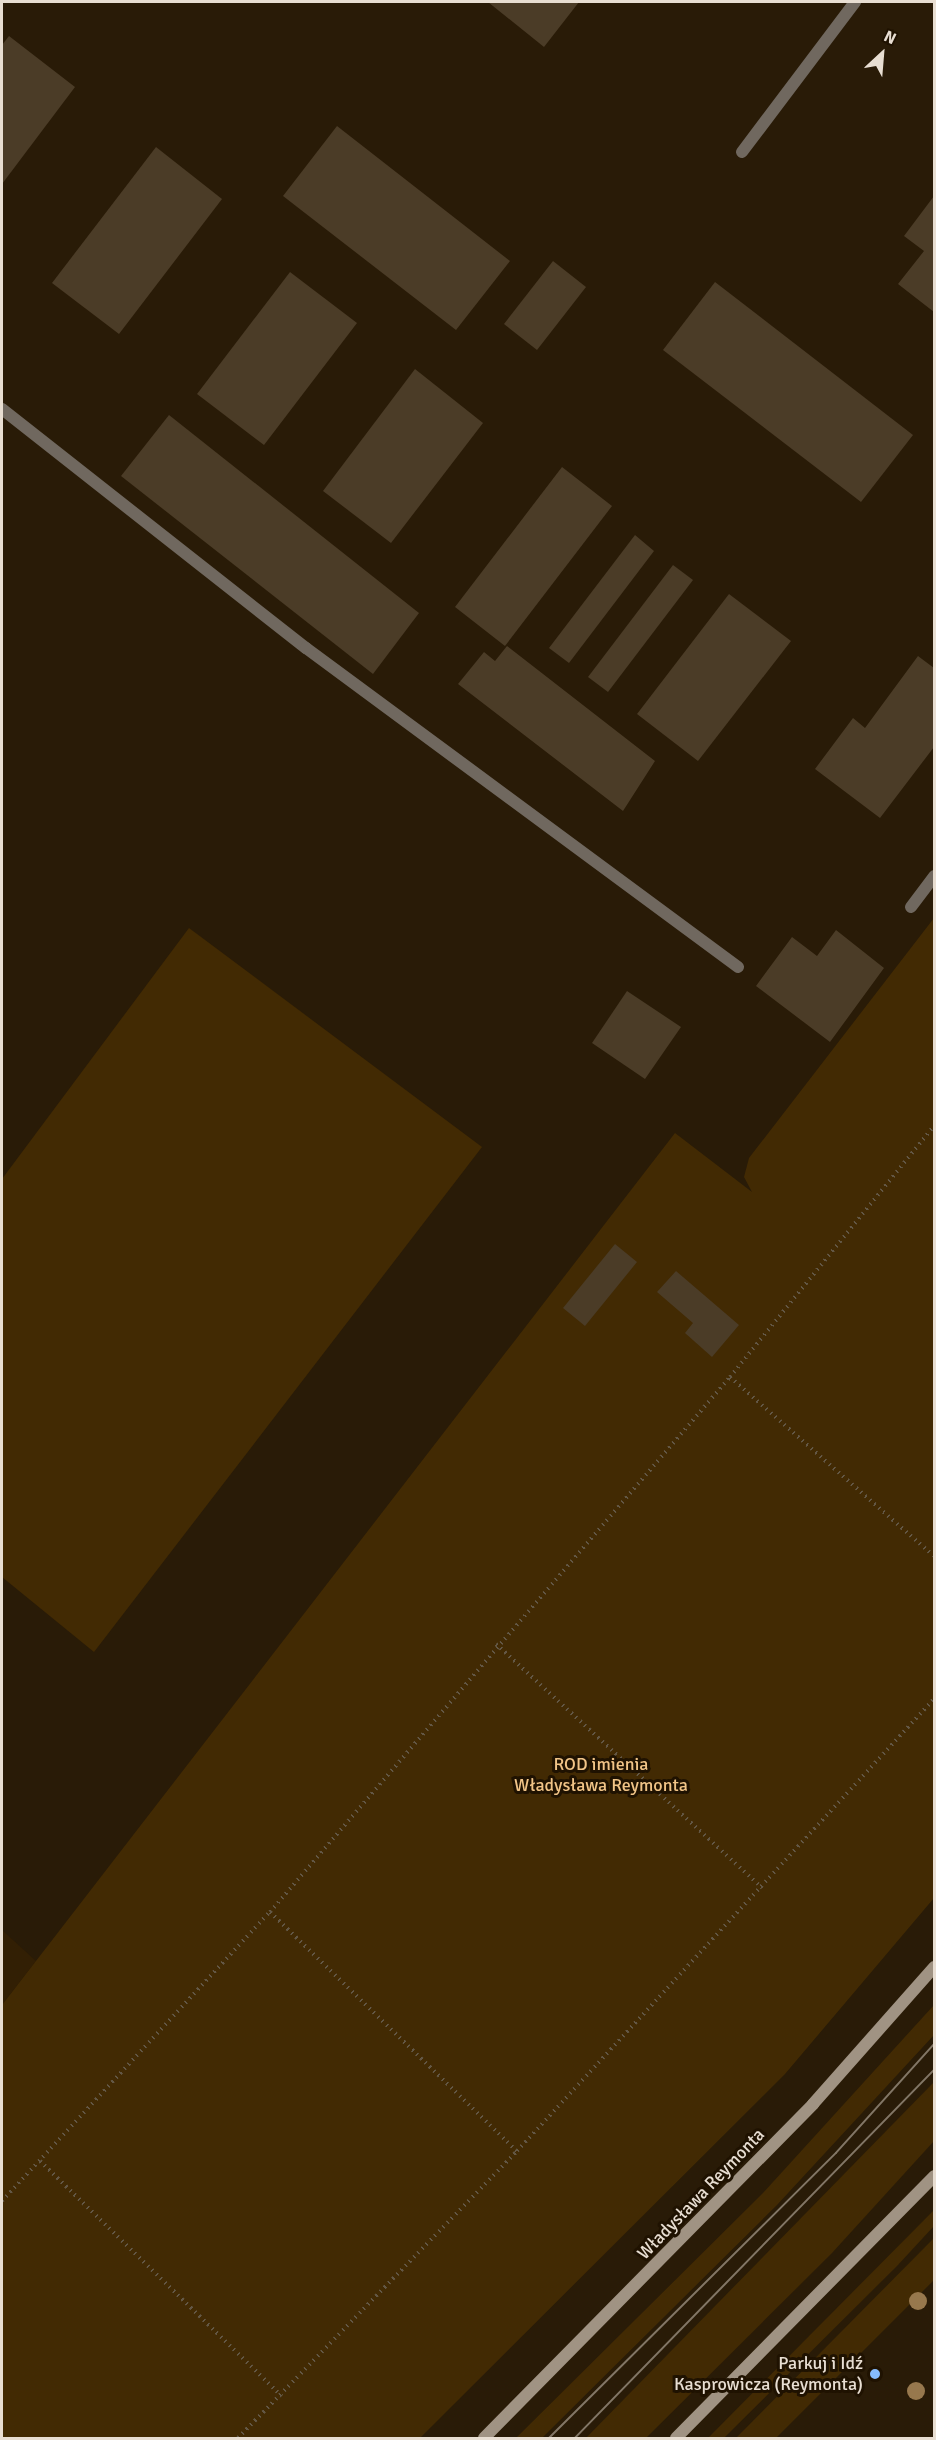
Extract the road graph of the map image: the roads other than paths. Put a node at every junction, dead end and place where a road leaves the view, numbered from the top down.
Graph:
1 (855, 2) edge
2 (742, 152) dead end
3 (2, 409) edge
4 (934, 876) edge
5 (911, 907) dead end
6 (738, 967) dead end
7 (934, 1967) edge
8 (934, 2176) edge
9 (484, 2439) edge
10 (676, 2439) edge

1 - 2 street
3 - 6 street
4 - 5 street
7 - 9 main road, Władysława Reymonta
8 - 10 main road

